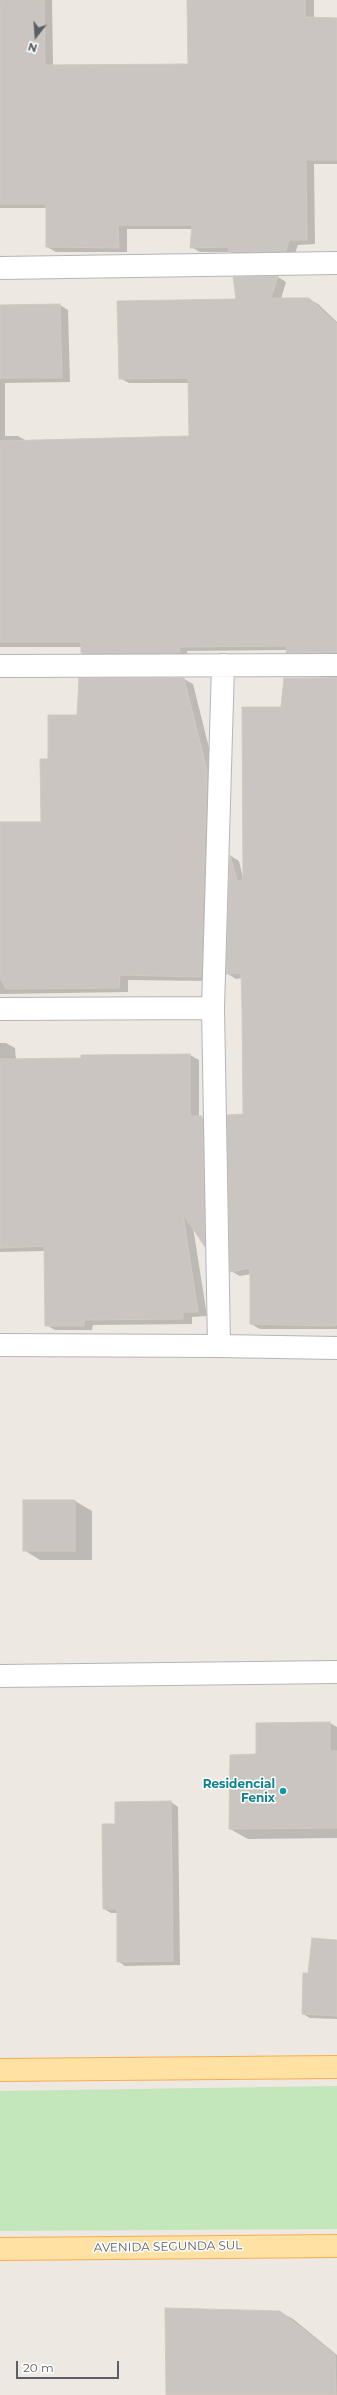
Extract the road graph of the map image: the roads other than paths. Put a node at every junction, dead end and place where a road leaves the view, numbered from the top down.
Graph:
1 (337, 263) edge
2 (0, 268) edge
3 (223, 665) junction
4 (337, 665) edge
5 (0, 666) edge
6 (213, 1008) junction
7 (0, 1009) edge
8 (0, 1345) edge
9 (219, 1346) junction
10 (337, 1348) edge
11 (337, 1672) edge
12 (0, 1676) edge
13 (337, 2067) edge
14 (0, 2070) edge
15 (337, 2246) edge
16 (0, 2249) edge

1 - 2 street
3 - 4 street
3 - 5 street
3 - 6 street
6 - 7 street
6 - 9 street
8 - 9 street
9 - 10 street
11 - 12 street
13 - 14 main road
15 - 16 main road, AVENIDA SEGUNDA SUL

